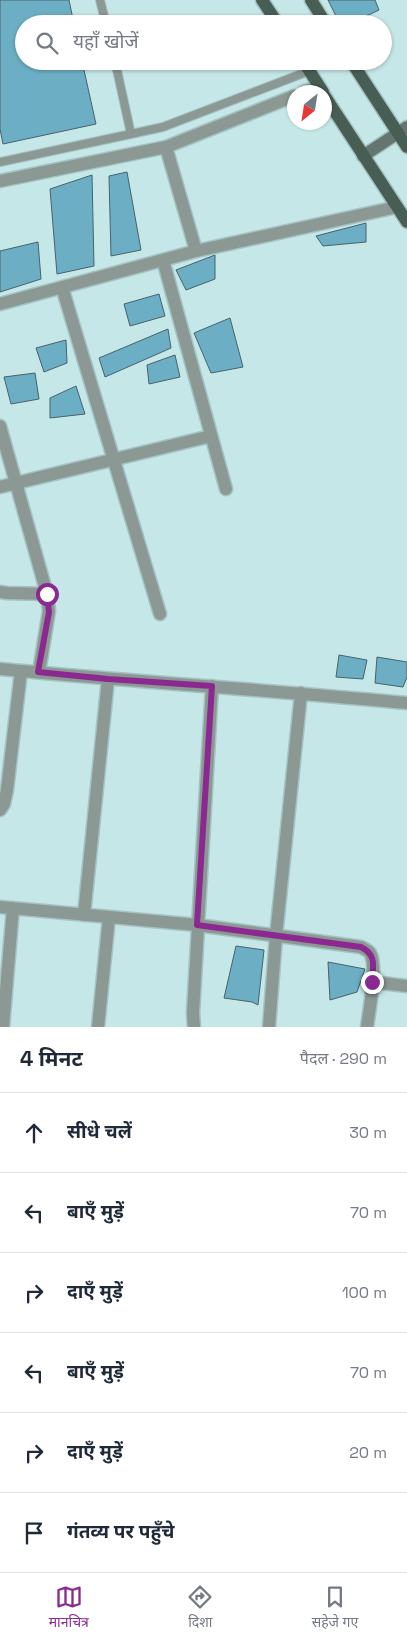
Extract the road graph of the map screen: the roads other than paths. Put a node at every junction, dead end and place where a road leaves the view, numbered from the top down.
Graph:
1 (100, 0) edge
2 (262, 0) edge
3 (311, 0) edge
4 (104, 15) edge
5 (272, 15) edge
6 (320, 15) edge
7 (117, 70) edge
8 (297, 70) edge
9 (308, 70) edge
10 (358, 70) edge
11 (318, 85) edge
12 (287, 99) edge
13 (332, 108) edge
14 (403, 130) edge
15 (131, 134) junction
16 (166, 147) junction
17 (407, 147) edge
18 (363, 156) junction
19 (0, 162) edge
20 (0, 181) edge
21 (397, 207) junction
22 (407, 222) edge
23 (196, 251) junction
24 (164, 260) junction
25 (62, 287) junction
26 (0, 304) edge
27 (0, 426) edge
28 (211, 436) junction
29 (114, 459) junction
30 (16, 484) junction
31 (0, 487) edge
32 (226, 490) dead end
33 (0, 592) edge
34 (47, 594) junction
35 (160, 614) dead end
36 (0, 668) edge
37 (21, 670) junction
38 (38, 672) junction
39 (108, 679) junction
40 (212, 686) junction
41 (301, 693) junction
42 (407, 703) edge
43 (0, 810) edge
44 (0, 907) edge
45 (13, 908) junction
46 (84, 915) junction
47 (108, 917) junction
48 (197, 925) junction
49 (276, 936) junction
50 (372, 982) junction
51 (407, 986) edge
52 (3, 1027) edge
53 (98, 1027) edge
54 (194, 1027) edge
55 (269, 1027) edge
56 (367, 1027) edge

1 - 4 lane
2 - 5 main road
3 - 6 main road
7 - 15 lane
8 - 15 lane
9 - 11 main road
10 - 14 main road
12 - 16 street
13 - 18 main road
14 - 17 main road
14 - 18 street
15 - 19 lane
16 - 20 street
16 - 23 street
18 - 21 main road
21 - 22 main road
21 - 23 street
23 - 24 street
24 - 25 street
24 - 28 street
25 - 26 street
25 - 29 street
27 - 30 street
28 - 29 street
28 - 32 street
29 - 30 street
29 - 35 street
30 - 31 street
30 - 34 street
33 - 34 street
34 - 38 street
36 - 37 street
37 - 38 street
37 - 43 street
38 - 39 street
39 - 40 street
39 - 46 street
40 - 41 street
40 - 48 street
41 - 42 street
41 - 49 street
44 - 45 street
45 - 46 street
45 - 52 street
46 - 47 street
47 - 48 street
47 - 53 street
48 - 49 street
48 - 54 street
49 - 50 street
49 - 55 street
50 - 51 street
50 - 56 street

